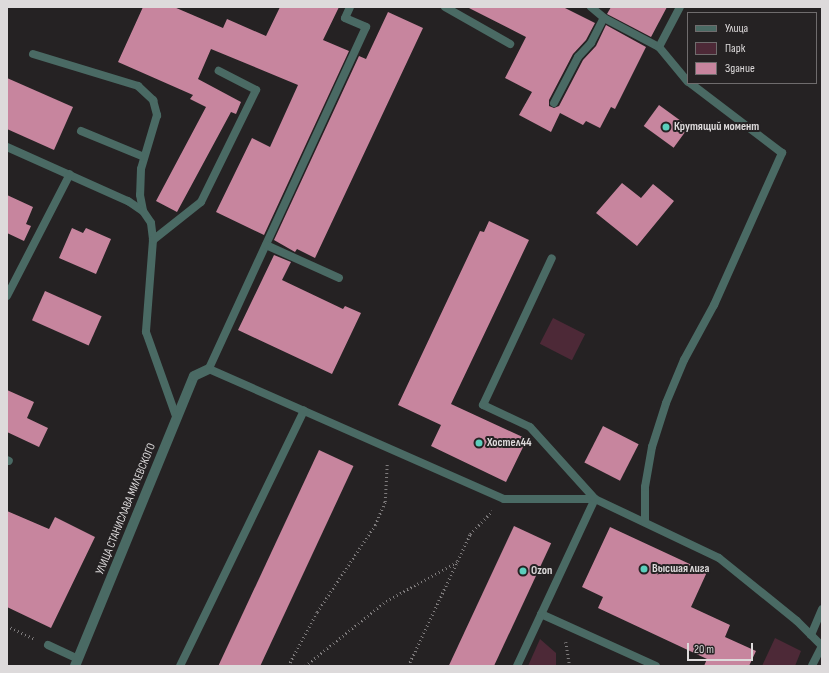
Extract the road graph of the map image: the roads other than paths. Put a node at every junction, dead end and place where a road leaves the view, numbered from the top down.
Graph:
1 (350, 7) edge
2 (445, 7) edge
3 (680, 7) edge
4 (596, 8) edge
5 (604, 18) junction
6 (510, 44) dead end
7 (659, 47) junction
8 (34, 54) dead end
9 (219, 71) dead end
10 (687, 80) edge
11 (692, 84) edge
12 (554, 103) dead end
13 (81, 131) dead end
14 (7, 147) edge
15 (144, 157) junction
16 (70, 174) junction
17 (143, 211) junction
18 (152, 240) junction
19 (266, 245) junction
20 (552, 258) dead end
21 (338, 278) dead end
22 (7, 296) edge
23 (209, 368) junction
24 (304, 411) junction
25 (177, 419) junction
26 (595, 499) junction
27 (645, 522) junction
28 (822, 610) edge
29 (541, 614) junction
30 (810, 635) junction
31 (48, 645) road end
32 (77, 662) edge
33 (180, 666) edge
34 (517, 666) edge
35 (656, 666) edge
36 (812, 666) edge

1 - 19 lane
2 - 6 lane
3 - 7 lane
4 - 5 lane
5 - 7 lane
5 - 12 lane
7 - 10 lane
8 - 15 lane
9 - 18 lane
11 - 27 lane
13 - 15 lane
14 - 16 lane
15 - 17 lane
16 - 17 lane
16 - 22 lane
17 - 18 lane
18 - 25 lane
19 - 21 lane
19 - 23 lane
20 - 26 lane
23 - 24 lane
23 - 25 street, УЛИЦА СТАНИСЛАВА МИЛЕВСКОГО
24 - 26 lane
24 - 33 lane
25 - 32 street, УЛИЦА СТАНИСЛАВА МИЛЕВСКОГО
26 - 27 lane
26 - 29 lane
27 - 30 lane
28 - 30 lane
29 - 34 lane
29 - 35 lane
30 - 36 lane
31 - 32 lane

